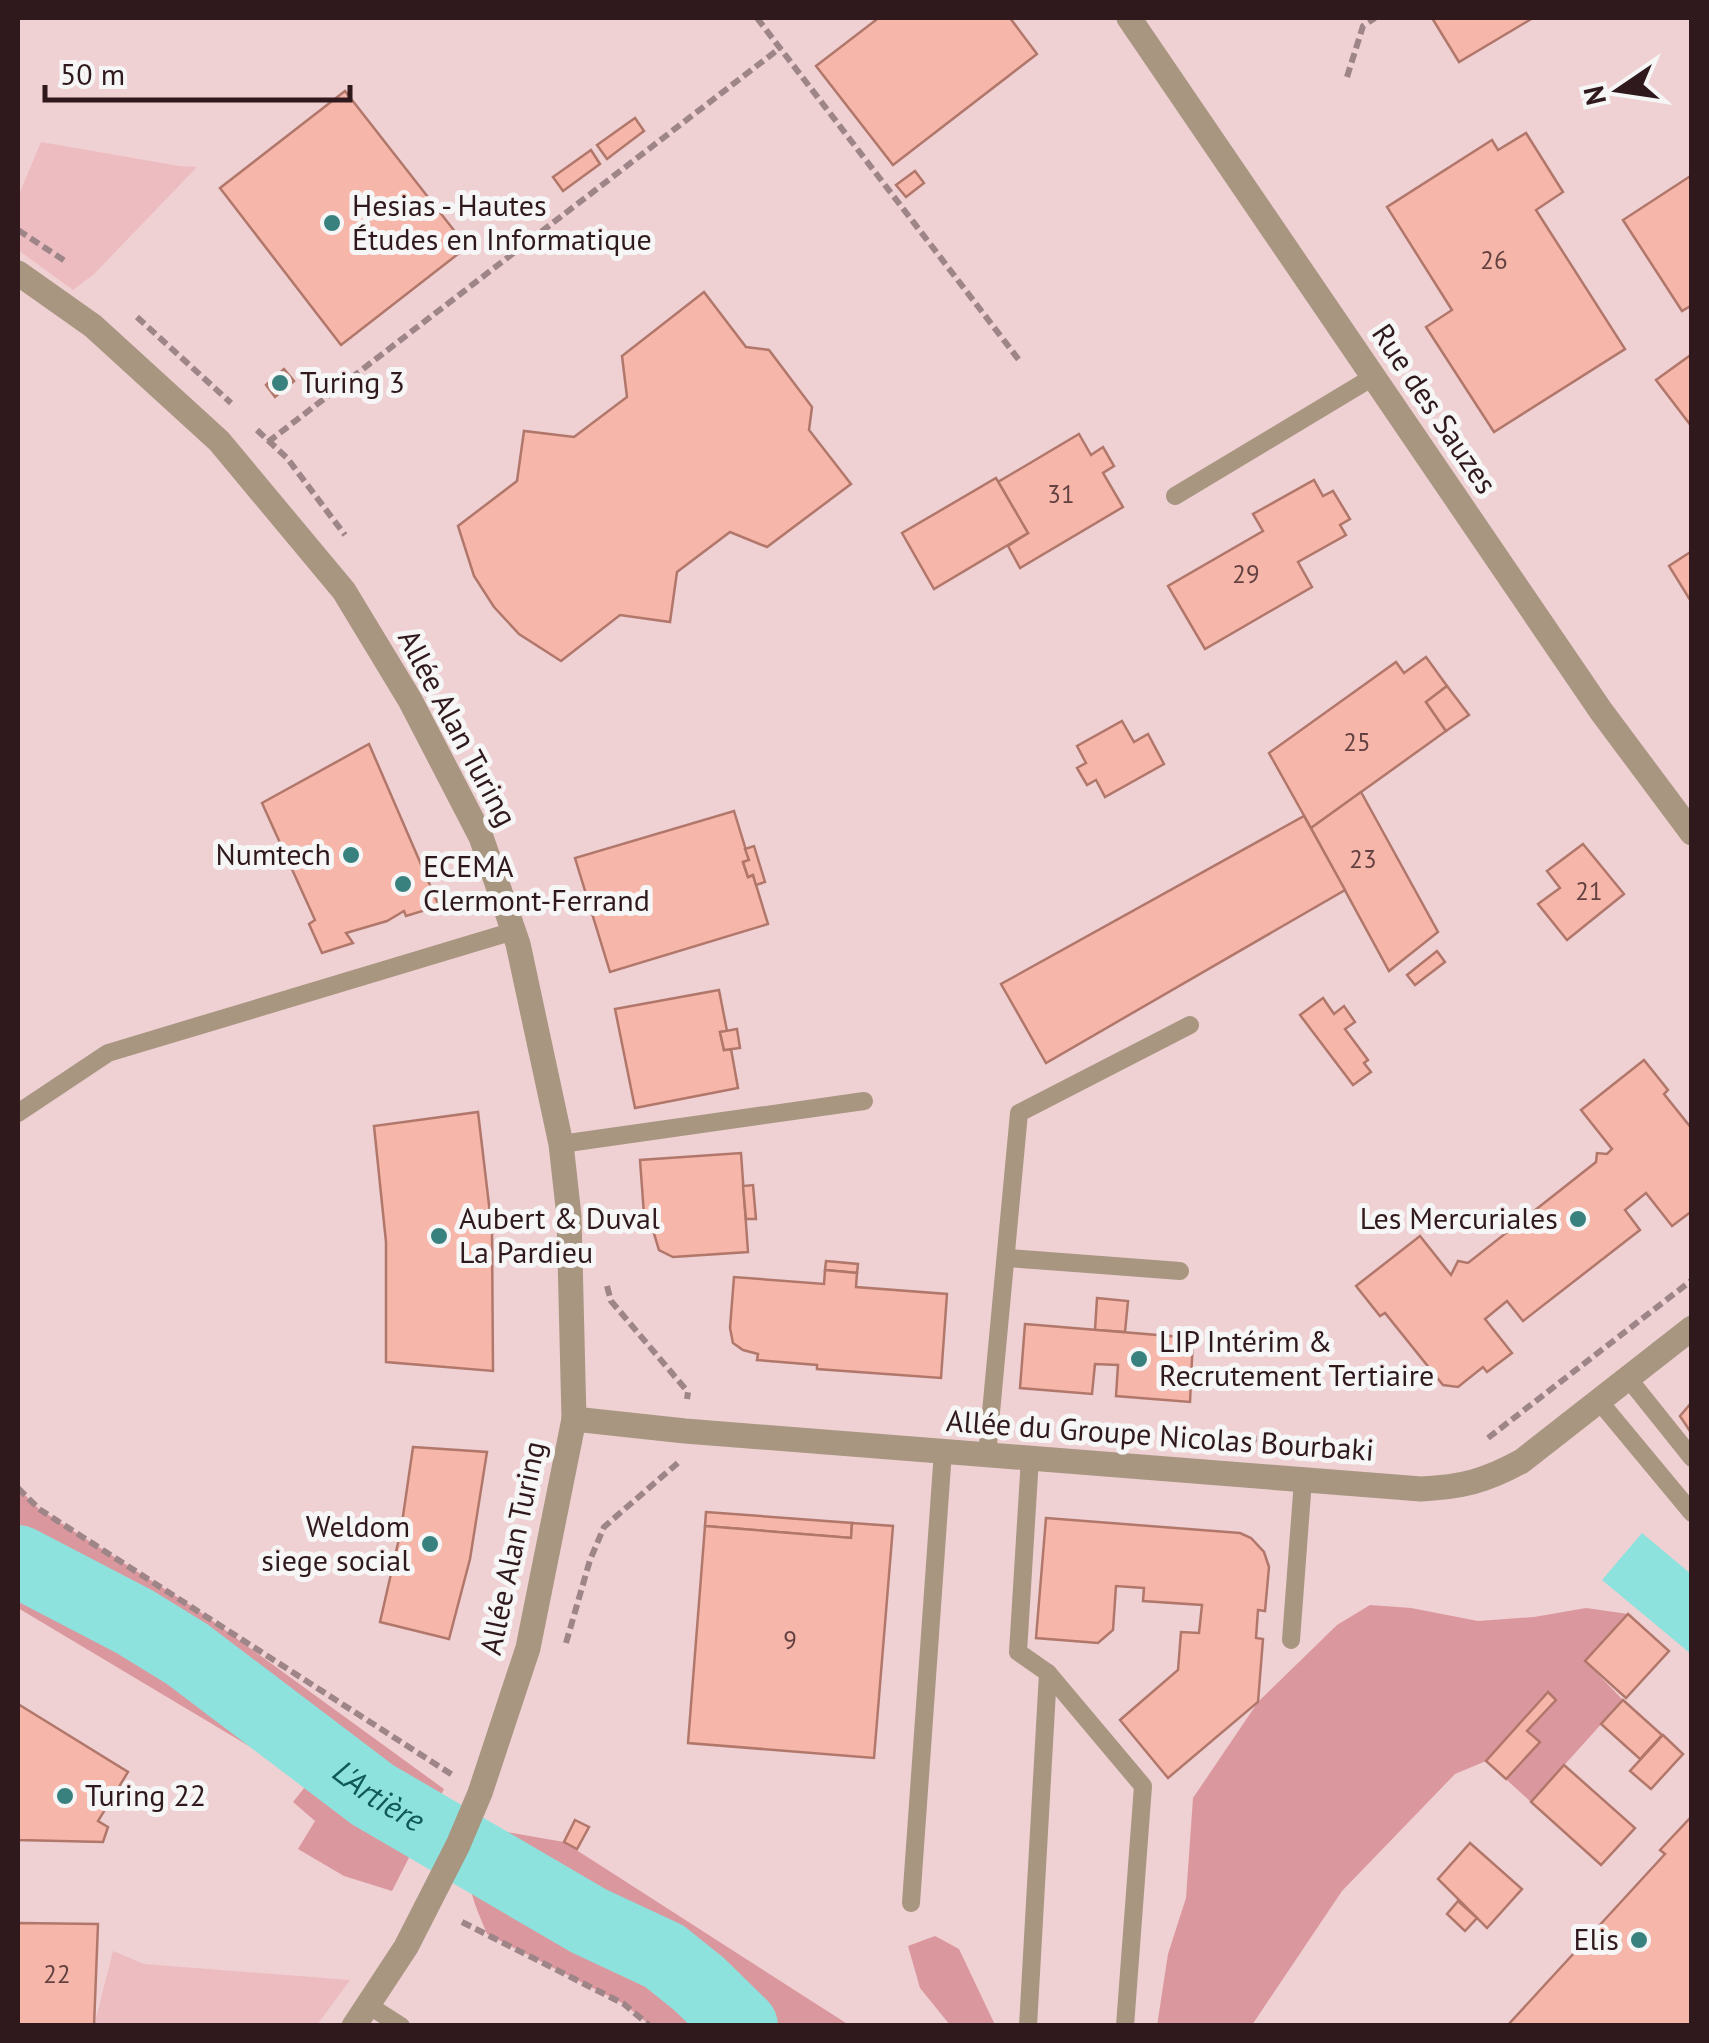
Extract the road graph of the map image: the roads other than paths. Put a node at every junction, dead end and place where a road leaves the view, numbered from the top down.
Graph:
1 (1129, 18) edge
2 (18, 274) edge
3 (1373, 377) junction
4 (1175, 496) dead end
5 (1692, 833) edge
6 (514, 931) junction
7 (1190, 1025) dead end
8 (864, 1101) dead end
9 (18, 1112) edge
10 (561, 1144) junction
11 (1008, 1258) junction
12 (1180, 1271) dead end
13 (1692, 1328) edge
14 (1628, 1378) junction
15 (1598, 1401) junction
16 (574, 1419) junction
17 (943, 1452) junction
18 (988, 1455) junction
19 (1030, 1458) junction
20 (1692, 1458) edge
21 (1303, 1480) junction
22 (1692, 1514) edge
23 (1291, 1640) dead end
24 (1048, 1673) junction
25 (911, 1903) dead end
26 (361, 2015) edge
27 (401, 2026) edge
28 (1028, 2026) edge
29 (1125, 2026) edge

1 - 3 street, Rue des Sauzes
2 - 6 street, Allée Alan Turing
3 - 4 lane
3 - 5 street, Rue des Sauzes
6 - 9 lane
6 - 10 street, Allée Alan Turing
7 - 11 lane
8 - 10 lane
10 - 16 street, Allée Alan Turing
11 - 12 lane
11 - 18 lane
13 - 14 street, Allée du Groupe Nicolas Bourbaki
14 - 15 street, Allée du Groupe Nicolas Bourbaki
14 - 20 lane
15 - 21 street, Allée du Groupe Nicolas Bourbaki
15 - 22 lane
16 - 17 street, Allée du Groupe Nicolas Bourbaki
16 - 26 street, Allée Alan Turing
17 - 18 street, Allée du Groupe Nicolas Bourbaki
17 - 25 lane
18 - 19 street, Allée du Groupe Nicolas Bourbaki
19 - 21 street, Allée du Groupe Nicolas Bourbaki
19 - 24 lane
21 - 23 lane
24 - 28 lane
24 - 29 lane
26 - 27 lane

